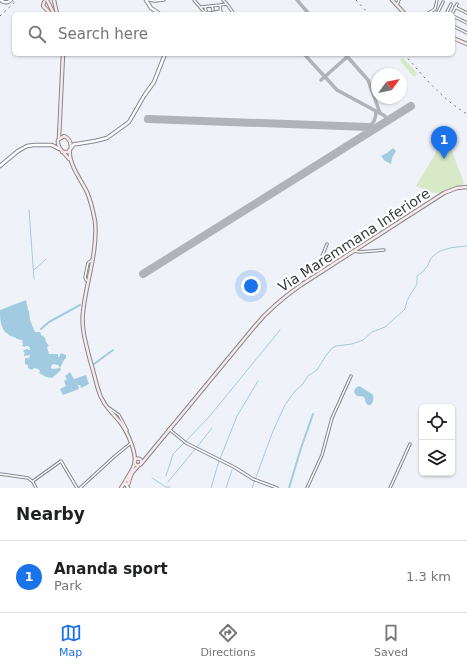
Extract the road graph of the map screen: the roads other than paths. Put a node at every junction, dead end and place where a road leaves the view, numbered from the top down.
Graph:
1 (1, 0) edge
2 (11, 0) edge
3 (47, 0) edge
4 (54, 0) edge
5 (146, 0) edge
6 (149, 0) edge
7 (164, 0) edge
8 (194, 0) edge
9 (223, 0) edge
10 (392, 0) edge
11 (399, 0) edge
12 (437, 0) edge
13 (443, 2) dead end
14 (227, 4) junction
15 (451, 4) dead end
16 (457, 4) dead end
17 (220, 5) junction
18 (397, 5) junction
19 (212, 6) junction
20 (201, 7) junction
21 (206, 7) junction
22 (455, 7) junction
23 (48, 12) edge
24 (53, 12) edge
25 (57, 12) edge
26 (156, 12) edge
27 (205, 12) edge
28 (206, 12) edge
29 (213, 12) edge
30 (221, 12) edge
31 (233, 12) edge
32 (403, 12) edge
33 (431, 12) edge
34 (438, 12) edge
35 (447, 12) edge
36 (453, 12) edge
37 (467, 13) edge
38 (455, 17) edge
39 (467, 23) edge
40 (455, 27) edge
41 (467, 33) edge
42 (455, 39) edge
43 (467, 44) edge
44 (63, 56) edge
45 (165, 56) edge
46 (60, 128) junction
47 (68, 139) junction
48 (59, 140) junction
49 (77, 144) junction
50 (52, 146) junction
51 (59, 149) junction
52 (70, 149) junction
53 (62, 152) junction
54 (71, 162) junction
55 (0, 166) edge
56 (467, 187) edge
57 (327, 244) dead end
58 (384, 250) dead end
59 (354, 251) junction
60 (321, 258) dead end
61 (351, 376) dead end
62 (104, 404) junction
63 (116, 412) junction
64 (113, 415) junction
65 (173, 425) junction
66 (169, 429) junction
67 (166, 433) junction
68 (174, 433) junction
69 (128, 436) junction
70 (131, 443) junction
71 (410, 444) dead end
72 (152, 450) junction
73 (135, 455) junction
74 (139, 459) junction
75 (135, 462) junction
76 (140, 464) junction
77 (0, 474) edge
78 (33, 481) junction
79 (127, 482) junction
80 (36, 488) edge
81 (78, 488) edge
82 (121, 488) edge
83 (129, 488) edge
84 (277, 488) edge
85 (306, 488) edge
86 (390, 488) edge

1 - 2 street
3 - 23 main road
3 - 24 main road, bridge
4 - 25 main road
5 - 26 street
6 - 7 street
8 - 20 street
9 - 14 street
10 - 18 main road
11 - 18 street
12 - 33 street
13 - 34 street
14 - 17 street
14 - 31 street
15 - 35 street
16 - 22 street
17 - 19 street
17 - 30 street
18 - 32 main road
19 - 21 street
19 - 29 street
20 - 21 street
20 - 27 street
21 - 28 street
22 - 36 street
22 - 37 street
38 - 39 street
40 - 41 street
42 - 43 main road
44 - 46 main road
45 - 49 street
46 - 47 main road
46 - 48 main road
47 - 48 main road
47 - 49 street
47 - 52 main road
48 - 50 street
48 - 51 main road
49 - 52 street
50 - 51 street
50 - 55 street
51 - 53 main road
52 - 53 main road
52 - 54 main road
53 - 54 main road
54 - 62 main road
56 - 59 main road, Via Maremmana Inferiore
57 - 60 street
58 - 59 street
59 - 65 main road, Via Maremmana Inferiore
61 - 85 street
62 - 63 street
62 - 64 main road
63 - 64 street
63 - 69 street
64 - 69 main road
65 - 66 main road, Via Maremmana Inferiore
65 - 68 street
66 - 67 main road, Via Maremmana Inferiore
66 - 68 street
67 - 68 street
67 - 72 main road, Via Maremmana Inferiore
68 - 84 street
69 - 70 main road
70 - 73 main road
70 - 81 street
71 - 86 street
72 - 74 main road, Via Maremmana Inferiore
72 - 76 main road, Via Maremmana Inferiore
73 - 74 main road
73 - 75 main road
74 - 75 main road, Via Maremmana Inferiore
74 - 76 main road
75 - 76 main road
75 - 79 main road
76 - 79 main road, Via Maremmana Inferiore
77 - 78 street
78 - 80 street
78 - 81 street
79 - 82 main road
79 - 83 street

